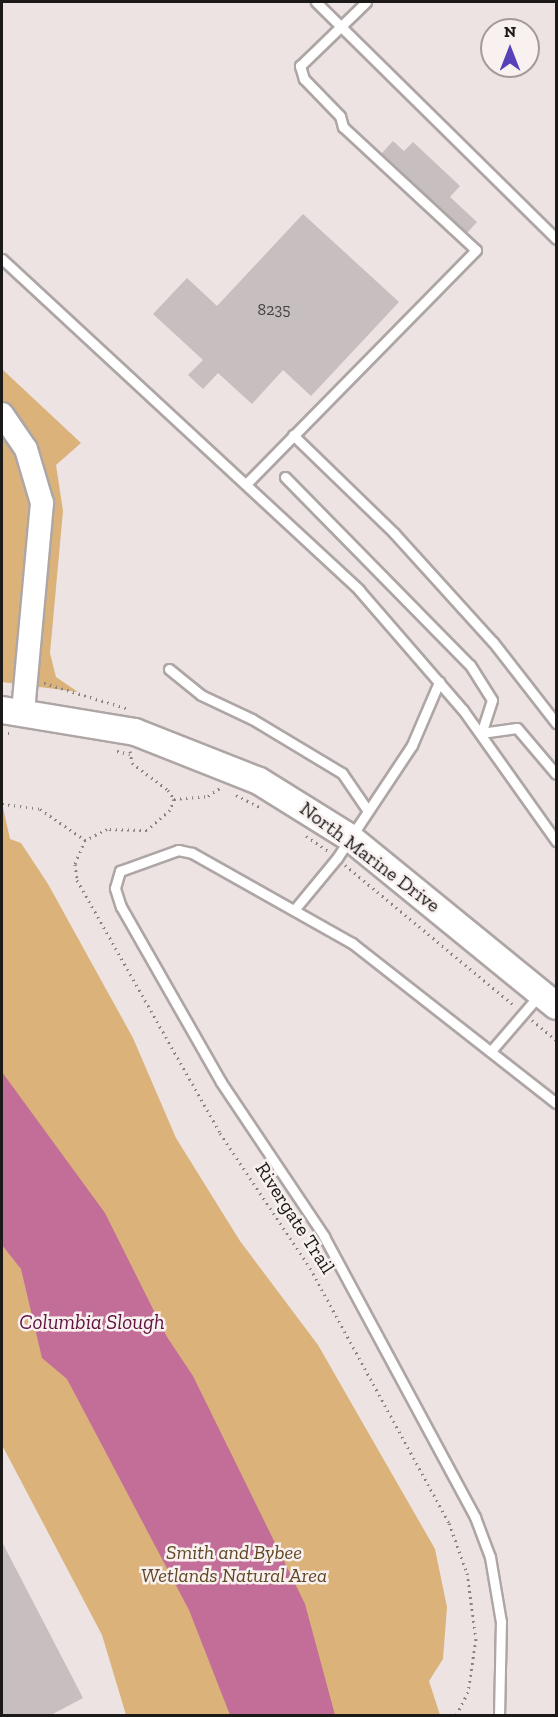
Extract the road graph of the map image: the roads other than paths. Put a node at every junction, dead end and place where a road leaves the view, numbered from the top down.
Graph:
1 (316, 2) edge
2 (366, 2) edge
3 (341, 27) junction
4 (556, 239) edge
5 (2, 259) edge
6 (2, 414) edge
7 (294, 435) junction
8 (285, 477) dead end
9 (246, 484) junction
10 (169, 669) dead end
11 (439, 682) junction
12 (12, 710) edge
13 (556, 723) edge
14 (481, 733) junction
15 (556, 774) edge
16 (366, 808) junction
17 (556, 841) edge
18 (343, 847) junction
19 (294, 910) junction
20 (549, 999) edge
21 (491, 1051) junction
22 (556, 1103) edge
23 (499, 1716) edge

1 - 3 lane
2 - 3 lane
3 - 4 lane
3 - 7 lane
5 - 9 lane
6 - 12 street
7 - 9 lane
7 - 13 lane
8 - 14 lane
9 - 11 lane
10 - 16 lane
11 - 14 lane
11 - 16 lane
12 - 18 main road, North Marine Drive
14 - 15 lane
14 - 17 lane
16 - 18 lane
18 - 19 lane
18 - 20 main road, North Marine Drive
19 - 21 lane
19 - 23 lane
20 - 21 lane
21 - 22 lane

